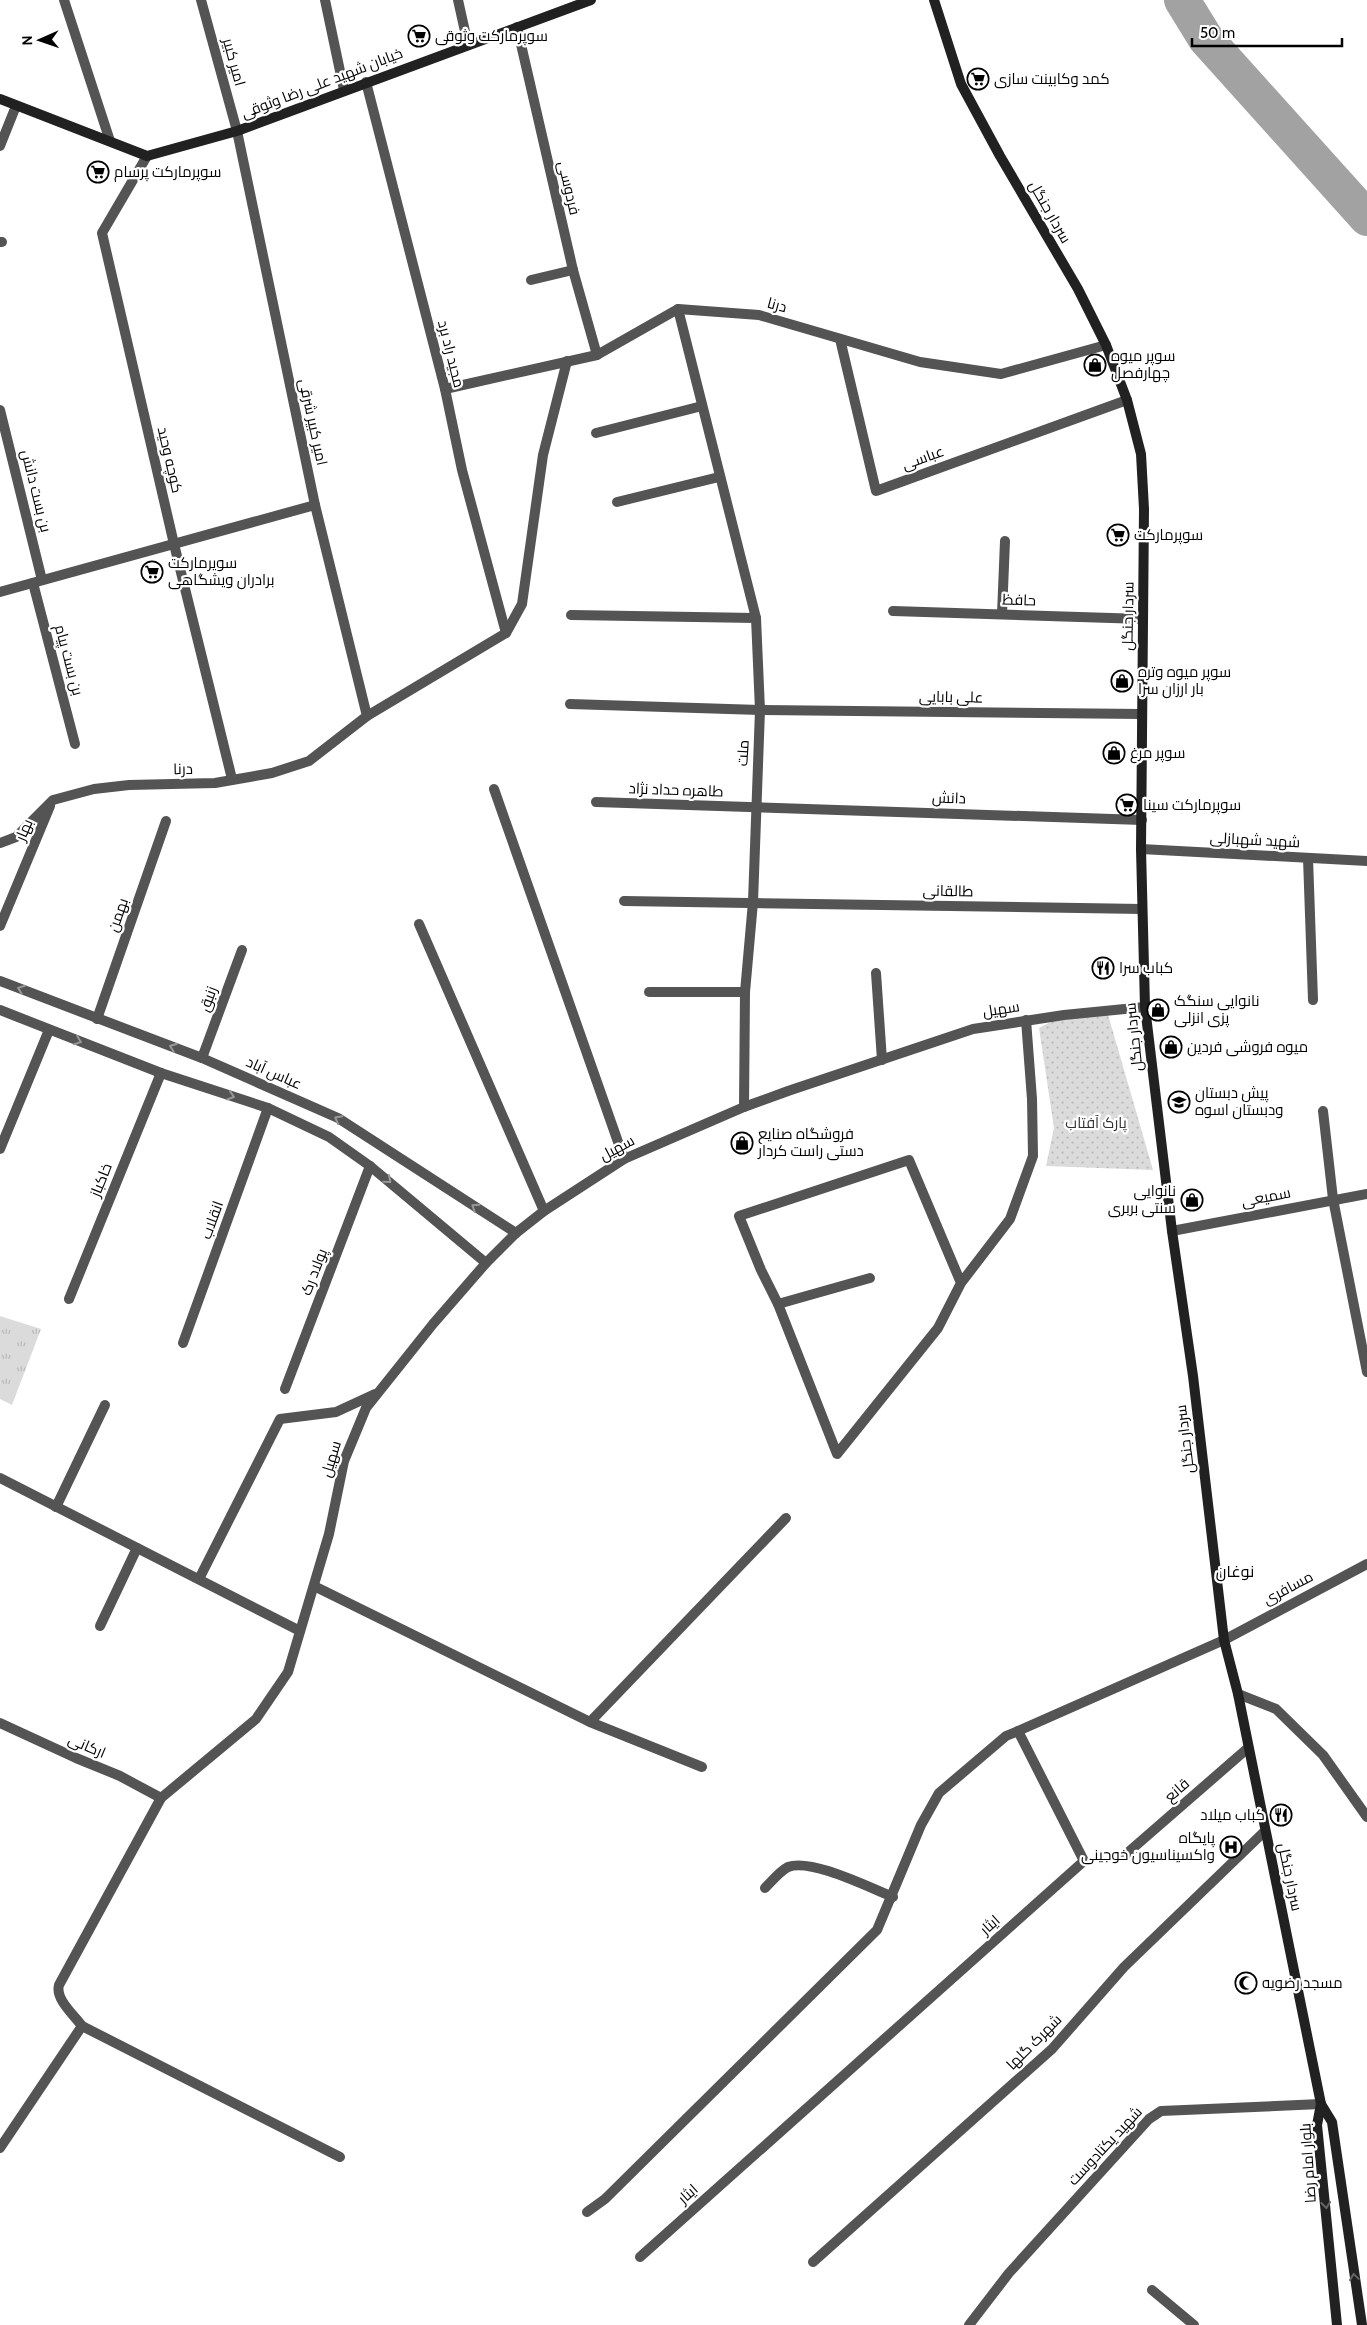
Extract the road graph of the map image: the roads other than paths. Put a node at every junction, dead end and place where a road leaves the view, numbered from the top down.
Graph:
1 (64, 0) edge
2 (201, 0) edge
3 (325, 0) edge
4 (458, 0) edge
5 (587, 0) edge
6 (934, 0) edge
7 (517, 27) junction
8 (468, 45) junction
9 (366, 82) junction
10 (344, 90) junction
11 (0, 99) edge
12 (16, 106) junction
13 (237, 131) junction
14 (110, 142) junction
15 (0, 146) edge
16 (146, 156) junction
17 (573, 270) junction
18 (531, 280) dead end
19 (678, 308) junction
20 (840, 339) junction
21 (1106, 345) junction
22 (597, 354) junction
23 (567, 361) junction
24 (445, 389) junction
25 (1127, 400) junction
26 (702, 406) junction
27 (0, 410) edge
28 (596, 433) dead end
29 (719, 477) junction
30 (617, 502) dead end
31 (315, 505) junction
32 (1005, 541) dead end
33 (174, 544) junction
34 (38, 582) junction
35 (0, 592) edge
36 (893, 610) dead end
37 (1002, 614) junction
38 (572, 615) dead end
39 (756, 618) junction
40 (1143, 619) junction
41 (506, 633) junction
42 (570, 704) dead end
43 (760, 710) junction
44 (1142, 714) junction
45 (367, 716) junction
46 (75, 744) dead end
47 (232, 779) junction
48 (494, 789) dead end
49 (53, 800) junction
50 (596, 802) dead end
51 (755, 807) junction
52 (1142, 820) junction
53 (166, 821) dead end
54 (0, 843) edge
55 (1141, 849) junction
56 (1308, 858) junction
57 (1367, 861) edge
58 (624, 901) dead end
59 (753, 902) junction
60 (1142, 910) junction
61 (418, 924) dead end
62 (0, 926) edge
63 (242, 950) dead end
64 (876, 973) dead end
65 (0, 981) edge
66 (649, 992) dead end
67 (745, 992) junction
68 (1313, 1000) dead end
69 (1145, 1007) junction
70 (0, 1010) edge
71 (97, 1019) junction
72 (1026, 1020) junction
73 (49, 1030) junction
74 (202, 1058) junction
75 (882, 1060) junction
76 (161, 1073) junction
77 (744, 1107) junction
78 (268, 1108) junction
79 (1323, 1111) dead end
80 (0, 1149) edge
81 (624, 1159) junction
82 (370, 1166) junction
83 (1367, 1194) edge
84 (1333, 1199) junction
85 (544, 1211) junction
86 (1172, 1231) junction
87 (516, 1233) junction
88 (486, 1263) junction
89 (870, 1278) dead end
90 (961, 1283) junction
91 (69, 1299) dead end
92 (778, 1304) junction
93 (183, 1343) dead end
94 (1367, 1372) edge
95 (285, 1389) dead end
96 (376, 1394) junction
97 (106, 1405) dead end
98 (0, 1478) edge
99 (56, 1507) junction
100 (786, 1518) dead end
101 (137, 1548) junction
102 (1367, 1564) edge
103 (199, 1579) junction
104 (314, 1586) junction
105 (100, 1626) dead end
106 (300, 1631) junction
107 (1224, 1640) junction
108 (1238, 1694) junction
109 (590, 1722) junction
110 (0, 1723) edge
111 (1018, 1730) junction
112 (1248, 1748) junction
113 (702, 1767) dead end
114 (161, 1798) junction
115 (1367, 1817) edge
116 (1265, 1831) junction
117 (1125, 1856) dead end
118 (765, 1888) dead end
119 (893, 1897) junction
120 (82, 2026) junction
121 (1321, 2104) junction
122 (0, 2148) edge
123 (340, 2157) dead end
124 (587, 2212) dead end
125 (640, 2257) dead end
126 (813, 2262) dead end
127 (1152, 2290) dead end
128 (969, 2325) edge
129 (1194, 2325) edge
130 (1337, 2325) edge
131 (1360, 2325) edge

1 - 14 street
2 - 13 street, امیر کبیر
3 - 10 street
4 - 8 street
5 - 7 main road, خیابان شهید علی رضا وثوقی
6 - 21 main road, سردار جنگل
7 - 8 main road, خیابان شهید علی رضا وثوقی
7 - 17 street, فردوسی
8 - 9 main road, خیابان شهید علی رضا وثوقی
9 - 10 main road, خیابان شهید علی رضا وثوقی
9 - 24 street, مجید راد برد
10 - 13 main road, خیابان شهید علی رضا وثوقی
11 - 12 main road
12 - 14 main road
12 - 15 street
13 - 16 main road, خیابان شهید علی رضا وثوقی
13 - 31 street, امیر کبیر شرقی
14 - 16 main road
16 - 33 street, کوچه وحید
17 - 18 street
17 - 22 street, فردوسی
19 - 20 street, درنا
19 - 22 street
19 - 26 street, ملت
20 - 21 street, درنا
20 - 25 street, عباسی
21 - 25 main road, سردار جنگل
22 - 23 street
23 - 24 street
23 - 41 street
24 - 41 street, مجید راد برد
25 - 40 main road, سردار جنگل
26 - 28 street
26 - 29 street, ملت
27 - 34 street, بن بست دانش
29 - 30 street
29 - 39 street, ملت
31 - 33 street
31 - 45 street, امیر کبیر شرقی
32 - 37 street
33 - 34 street
33 - 47 street, کوچه وحید
34 - 35 street
34 - 46 street, بن بست پیام
36 - 37 street, حافظ
37 - 40 street, حافظ
38 - 39 street
39 - 43 street, ملت
40 - 44 main road, سردار جنگل
41 - 45 street, درنا
42 - 43 street, علی بابایی
43 - 44 street, علی بابایی
43 - 51 street, ملت
44 - 52 main road, سردار جنگل
45 - 47 street, درنا
47 - 49 street, درنا
48 - 81 street
49 - 54 street, درنا
49 - 62 street, بهار
50 - 51 street, طاهره حداد نژاد
51 - 52 street, دانش
51 - 59 street, ملت
52 - 55 main road, سردار جنگل
53 - 71 street, بهمن
55 - 56 street, شهید شهبازلی
55 - 60 main road, سردار جنگل
56 - 57 street, شهید شهبازلی
56 - 68 street
58 - 59 street, طالقانی
59 - 60 street, طالقانی
59 - 67 street, ملت
60 - 69 main road, سردار جنگل
61 - 85 street
63 - 74 street, زنبق
64 - 75 street
71 -> 65 street, عباس آباد
66 - 67 street
67 - 77 street, ملت
69 - 72 street, سهیل
69 - 86 main road, سردار جنگل
70 - 73 street
74 -> 71 street, عباس آباد
72 - 75 street, سهیل
72 - 90 street
73 -> 76 street
73 - 80 street
87 -> 74 street, عباس آباد
75 - 77 street, سهیل
76 -> 78 street
76 - 91 street, خاکباز
77 - 81 street, سهیل
78 - 82 street
78 - 93 street, انقلاب
79 - 84 street
81 - 85 street, سهیل
82 -> 88 street
82 - 95 street, پولاد رک
83 - 84 street, سمیعی
84 - 86 street, سمیعی
84 - 94 street
85 - 87 street, سهیل
86 - 107 main road, سردار جنگل
87 - 88 street, سهیل
88 - 96 street, سهیل
89 - 92 street
90 - 92 street
90 - 92 street
96 - 103 street
96 - 104 street, سهیل
97 - 99 street
98 - 99 street
99 - 101 street
100 - 109 street
101 - 103 street
101 - 105 street
102 - 107 street, مسافری
103 - 106 street
104 - 106 street, سهیل
104 - 109 street
106 - 114 street, سهیل
107 - 108 main road, سردار جنگل
107 - 111 street
108 - 112 main road, سردار جنگل
108 - 115 street
109 - 113 street
110 - 114 street, ارکانی
111 - 119 street
111 - 125 street, ایثار
112 - 116 main road, سردار جنگل
112 - 117 street, قانع
114 - 120 street
116 - 121 main road, سردار جنگل
116 - 126 street, شهرک گلها
118 - 119 street
119 - 124 street
120 - 122 street
120 - 123 street
121 - 128 street, شهید یکتادوست
121 -> 130 main road, بلوار امام رضا
131 -> 121 main road, بلوار امام رضا
127 - 129 street

